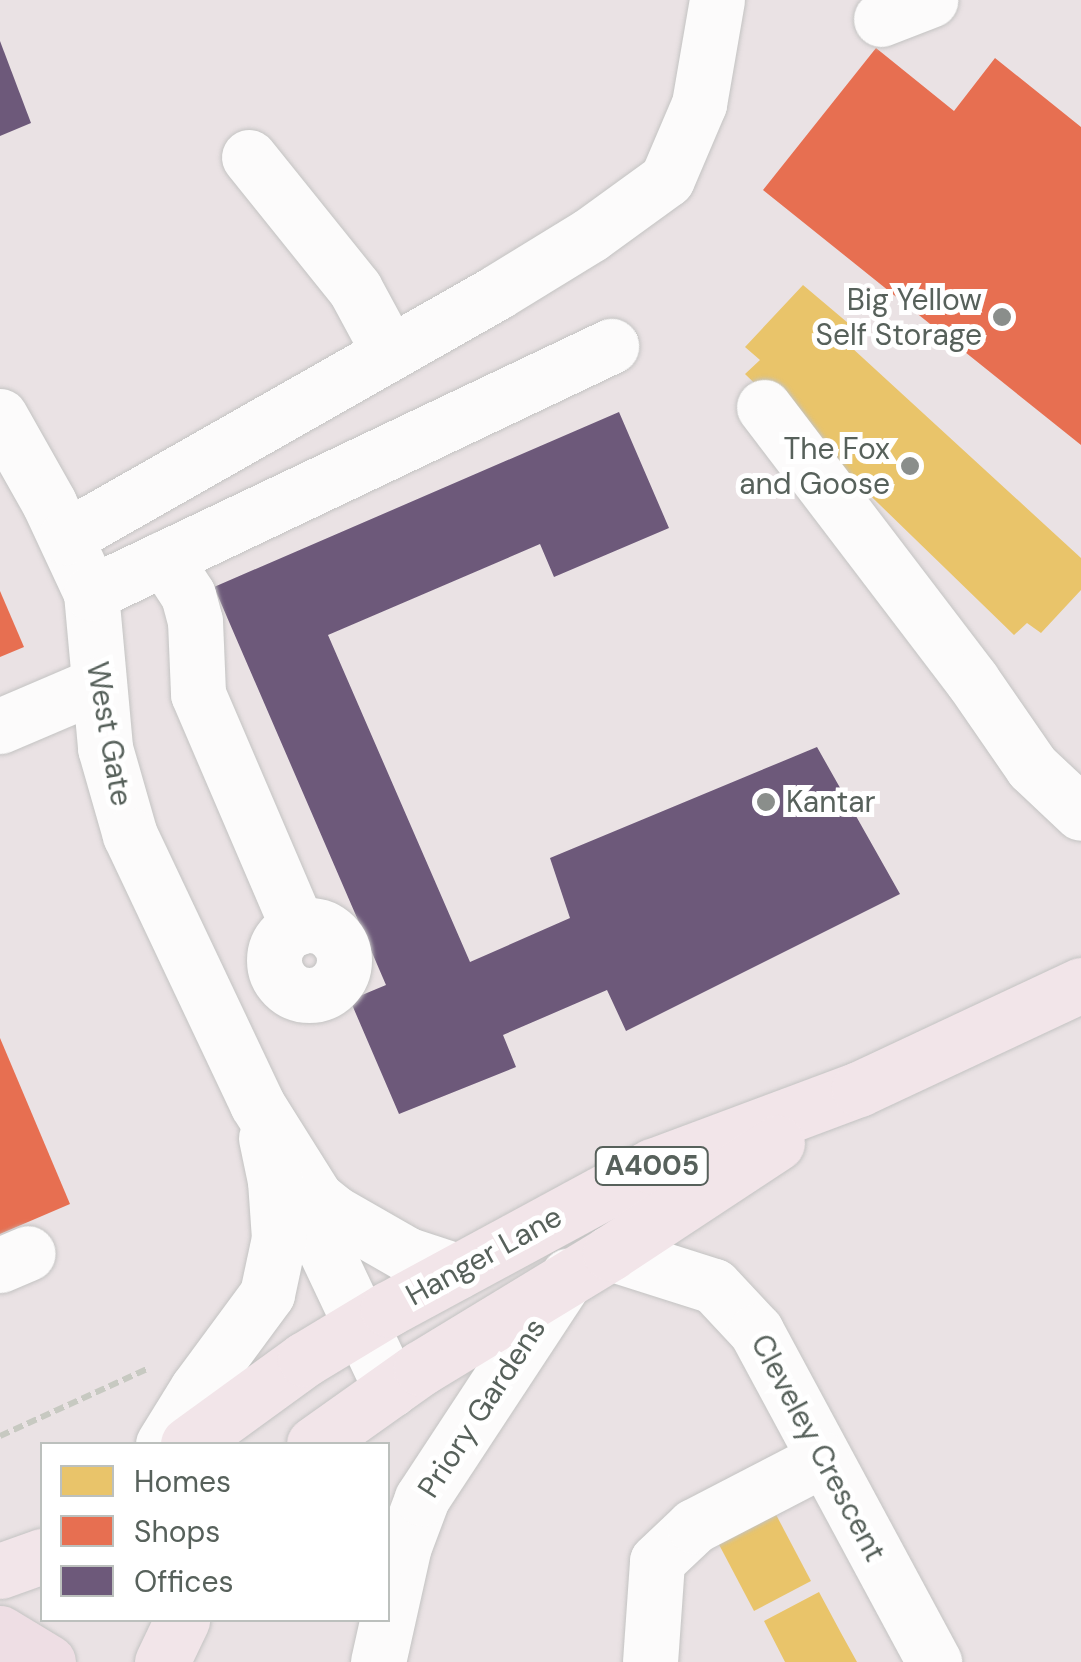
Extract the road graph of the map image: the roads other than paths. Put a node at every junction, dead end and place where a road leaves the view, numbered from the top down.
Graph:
1 (717, 0) edge
2 (249, 157) dead end
3 (611, 346) dead end
4 (389, 352) junction
5 (764, 407) dead end
6 (0, 416) edge
7 (66, 537) junction
8 (164, 558) junction
9 (91, 593) junction
10 (96, 685) junction
11 (0, 726) edge
12 (1081, 813) edge
13 (298, 926) dead end
14 (1081, 984) edge
15 (859, 1089) junction
16 (257, 1104) junction
17 (316, 1198) junction
18 (589, 1265) junction
19 (456, 1271) junction
20 (361, 1326) junction
21 (391, 1389) junction
22 (164, 1442) edge
23 (191, 1442) edge
24 (317, 1442) edge
25 (824, 1458) junction
26 (40, 1557) edge
27 (0, 1571) edge
28 (390, 1608) edge
29 (181, 1622) edge
30 (387, 1622) edge
31 (0, 1633) edge
32 (48, 1662) edge
33 (162, 1662) edge
34 (378, 1662) edge
35 (650, 1662) edge
36 (934, 1662) edge

1 - 4 street
2 - 4 street
3 - 8 street
4 - 7 street
5 - 12 street
6 - 7 street, West Gate
7 - 9 street, West Gate
8 - 9 street
8 - 13 street
9 - 10 street, West Gate
10 - 11 street
10 - 16 street, West Gate
14 - 15 main road, Hanger Lane / A4005
15 - 18 main road, Hanger Lane / A4005
15 - 19 main road, Hanger Lane / A4005
16 - 17 street, West Gate
16 - 22 street, West Gate
17 - 19 street, West Gate
17 - 20 street, West Gate
18 - 21 main road, Hanger Lane / A4005
18 - 25 street, Cleveley Crescent
18 - 28 street, Priory Gardens
19 - 20 main road, Hanger Lane / A4005
20 - 21 street, West Gate
20 - 23 main road, Hanger Lane / A4005
21 - 24 main road, Hanger Lane / A4005
25 - 35 street
25 - 36 street, Cleveley Crescent
26 - 27 main road
29 - 33 main road
30 - 34 street, Priory Gardens
31 - 32 highway

